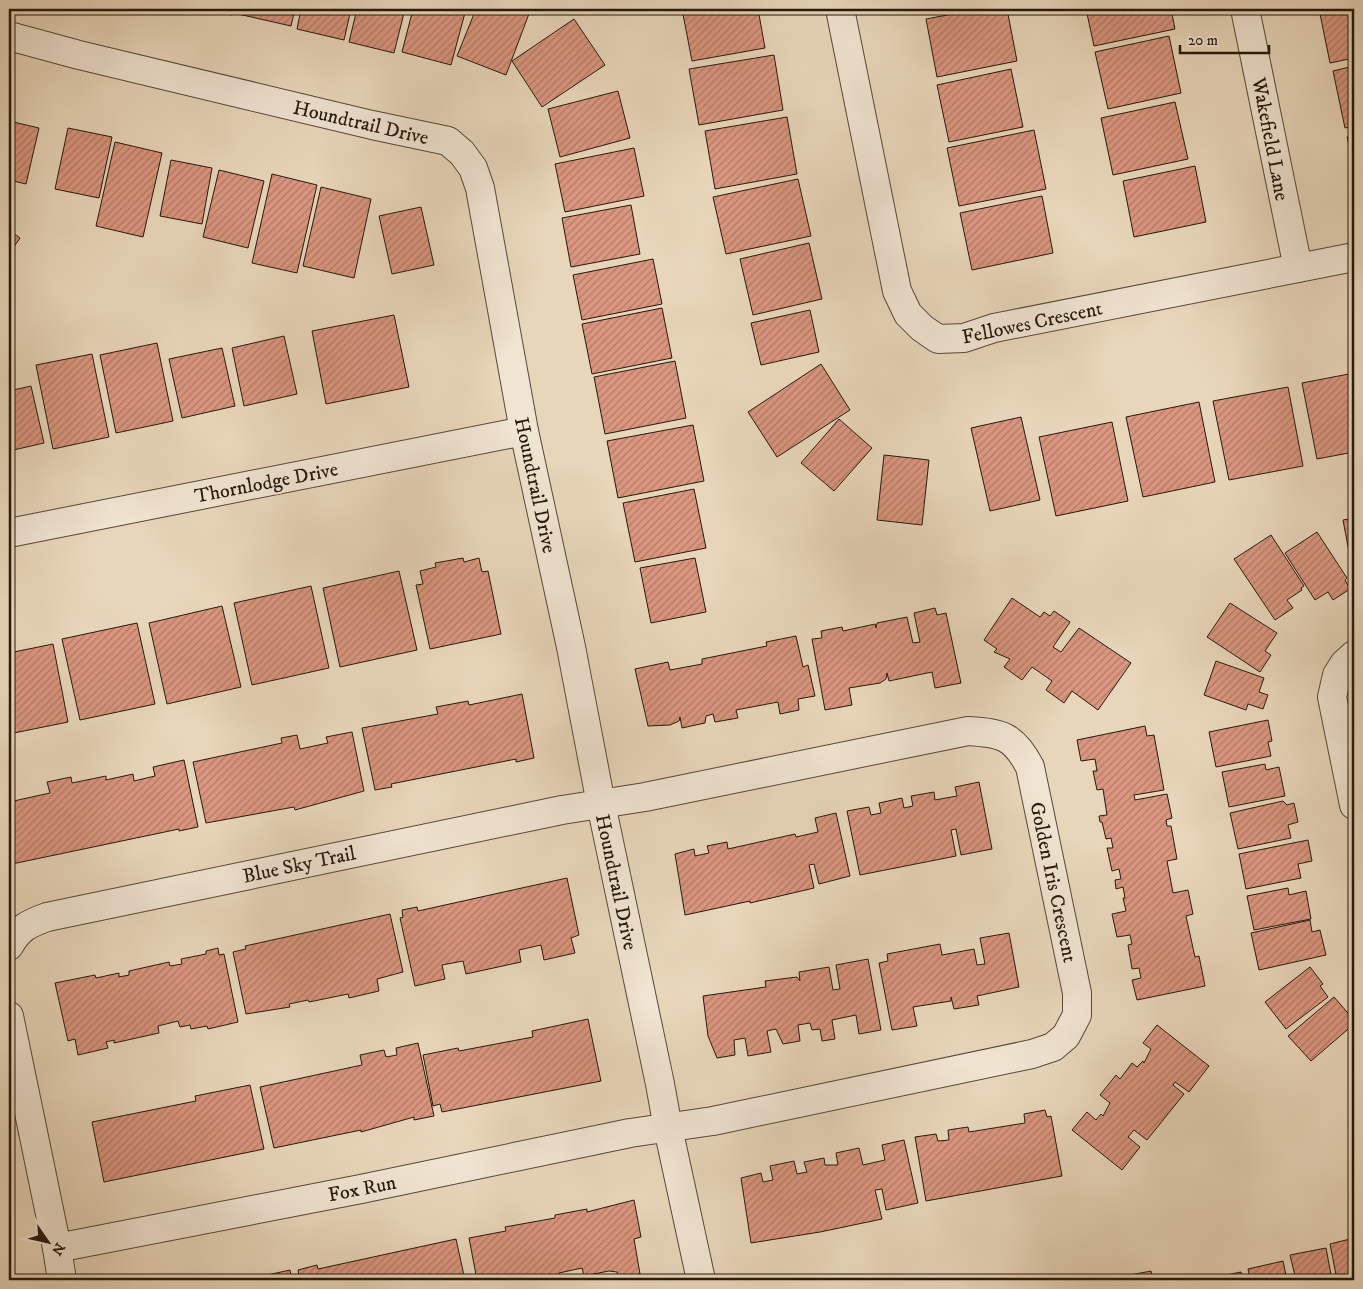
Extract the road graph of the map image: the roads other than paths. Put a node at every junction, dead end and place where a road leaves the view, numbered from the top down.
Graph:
1 (840, 9) edge
2 (1245, 9) edge
3 (9, 36) edge
4 (1354, 257) edge
5 (1298, 268) junction
6 (524, 432) junction
7 (9, 533) edge
8 (1354, 655) edge
9 (601, 804) junction
10 (1354, 805) edge
11 (9, 946) edge
12 (9, 1016) edge
13 (668, 1128) junction
14 (57, 1248) junction
15 (62, 1280) edge
16 (701, 1280) edge

1 - 5 street, Fellowes Crescent
2 - 5 street, Wakefield Lane
3 - 6 street, Houndtrail Drive
4 - 5 street, Fellowes Crescent
6 - 7 street, Thornlodge Drive
6 - 9 street, Houndtrail Drive
8 - 10 street
9 - 11 street, Blue Sky Trail
9 - 13 street, Houndtrail Drive
9 - 13 street, Golden Iris Crescent
12 - 14 street
13 - 14 street, Fox Run
13 - 16 street, Houndtrail Drive
14 - 15 street

